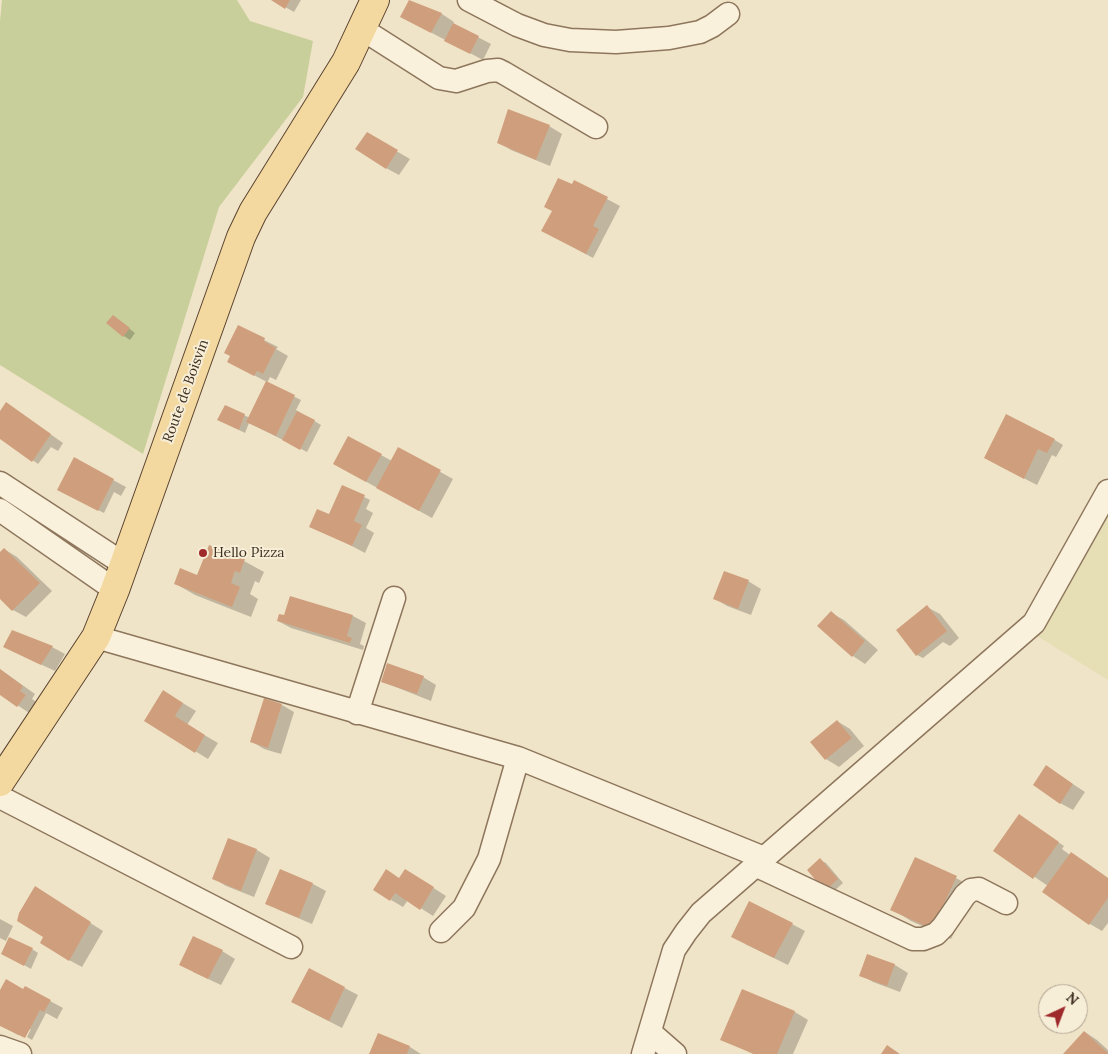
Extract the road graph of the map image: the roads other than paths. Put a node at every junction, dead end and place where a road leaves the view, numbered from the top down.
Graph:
1 (375, 0) edge
2 (469, 0) edge
3 (728, 14) dead end
4 (362, 29) junction
5 (596, 127) dead end
6 (0, 483) edge
7 (1108, 491) edge
8 (0, 510) edge
9 (124, 564) junction
10 (115, 590) junction
11 (394, 598) dead end
12 (96, 637) junction
13 (357, 713) junction
14 (518, 758) junction
15 (0, 782) edge
16 (0, 797) edge
17 (759, 862) junction
18 (1006, 903) dead end
19 (441, 931) dead end
20 (291, 947) dead end
21 (651, 1033) junction
22 (0, 1047) edge
23 (20, 1054) edge
24 (643, 1054) edge
25 (675, 1054) edge

1 - 4 main road, Route de Boisvin
2 - 3 street
4 - 5 street
4 - 9 main road, Route de Boisvin
6 - 9 street
7 - 17 street
8 - 10 street
9 - 10 main road, Route de Boisvin
10 - 12 main road, Route de Boisvin
11 - 13 street
12 - 13 street
12 - 15 main road, Route de Boisvin
13 - 14 street
14 - 17 street
14 - 19 street
16 - 20 street
17 - 18 street
17 - 21 street
21 - 24 street
21 - 25 street
22 - 23 street

